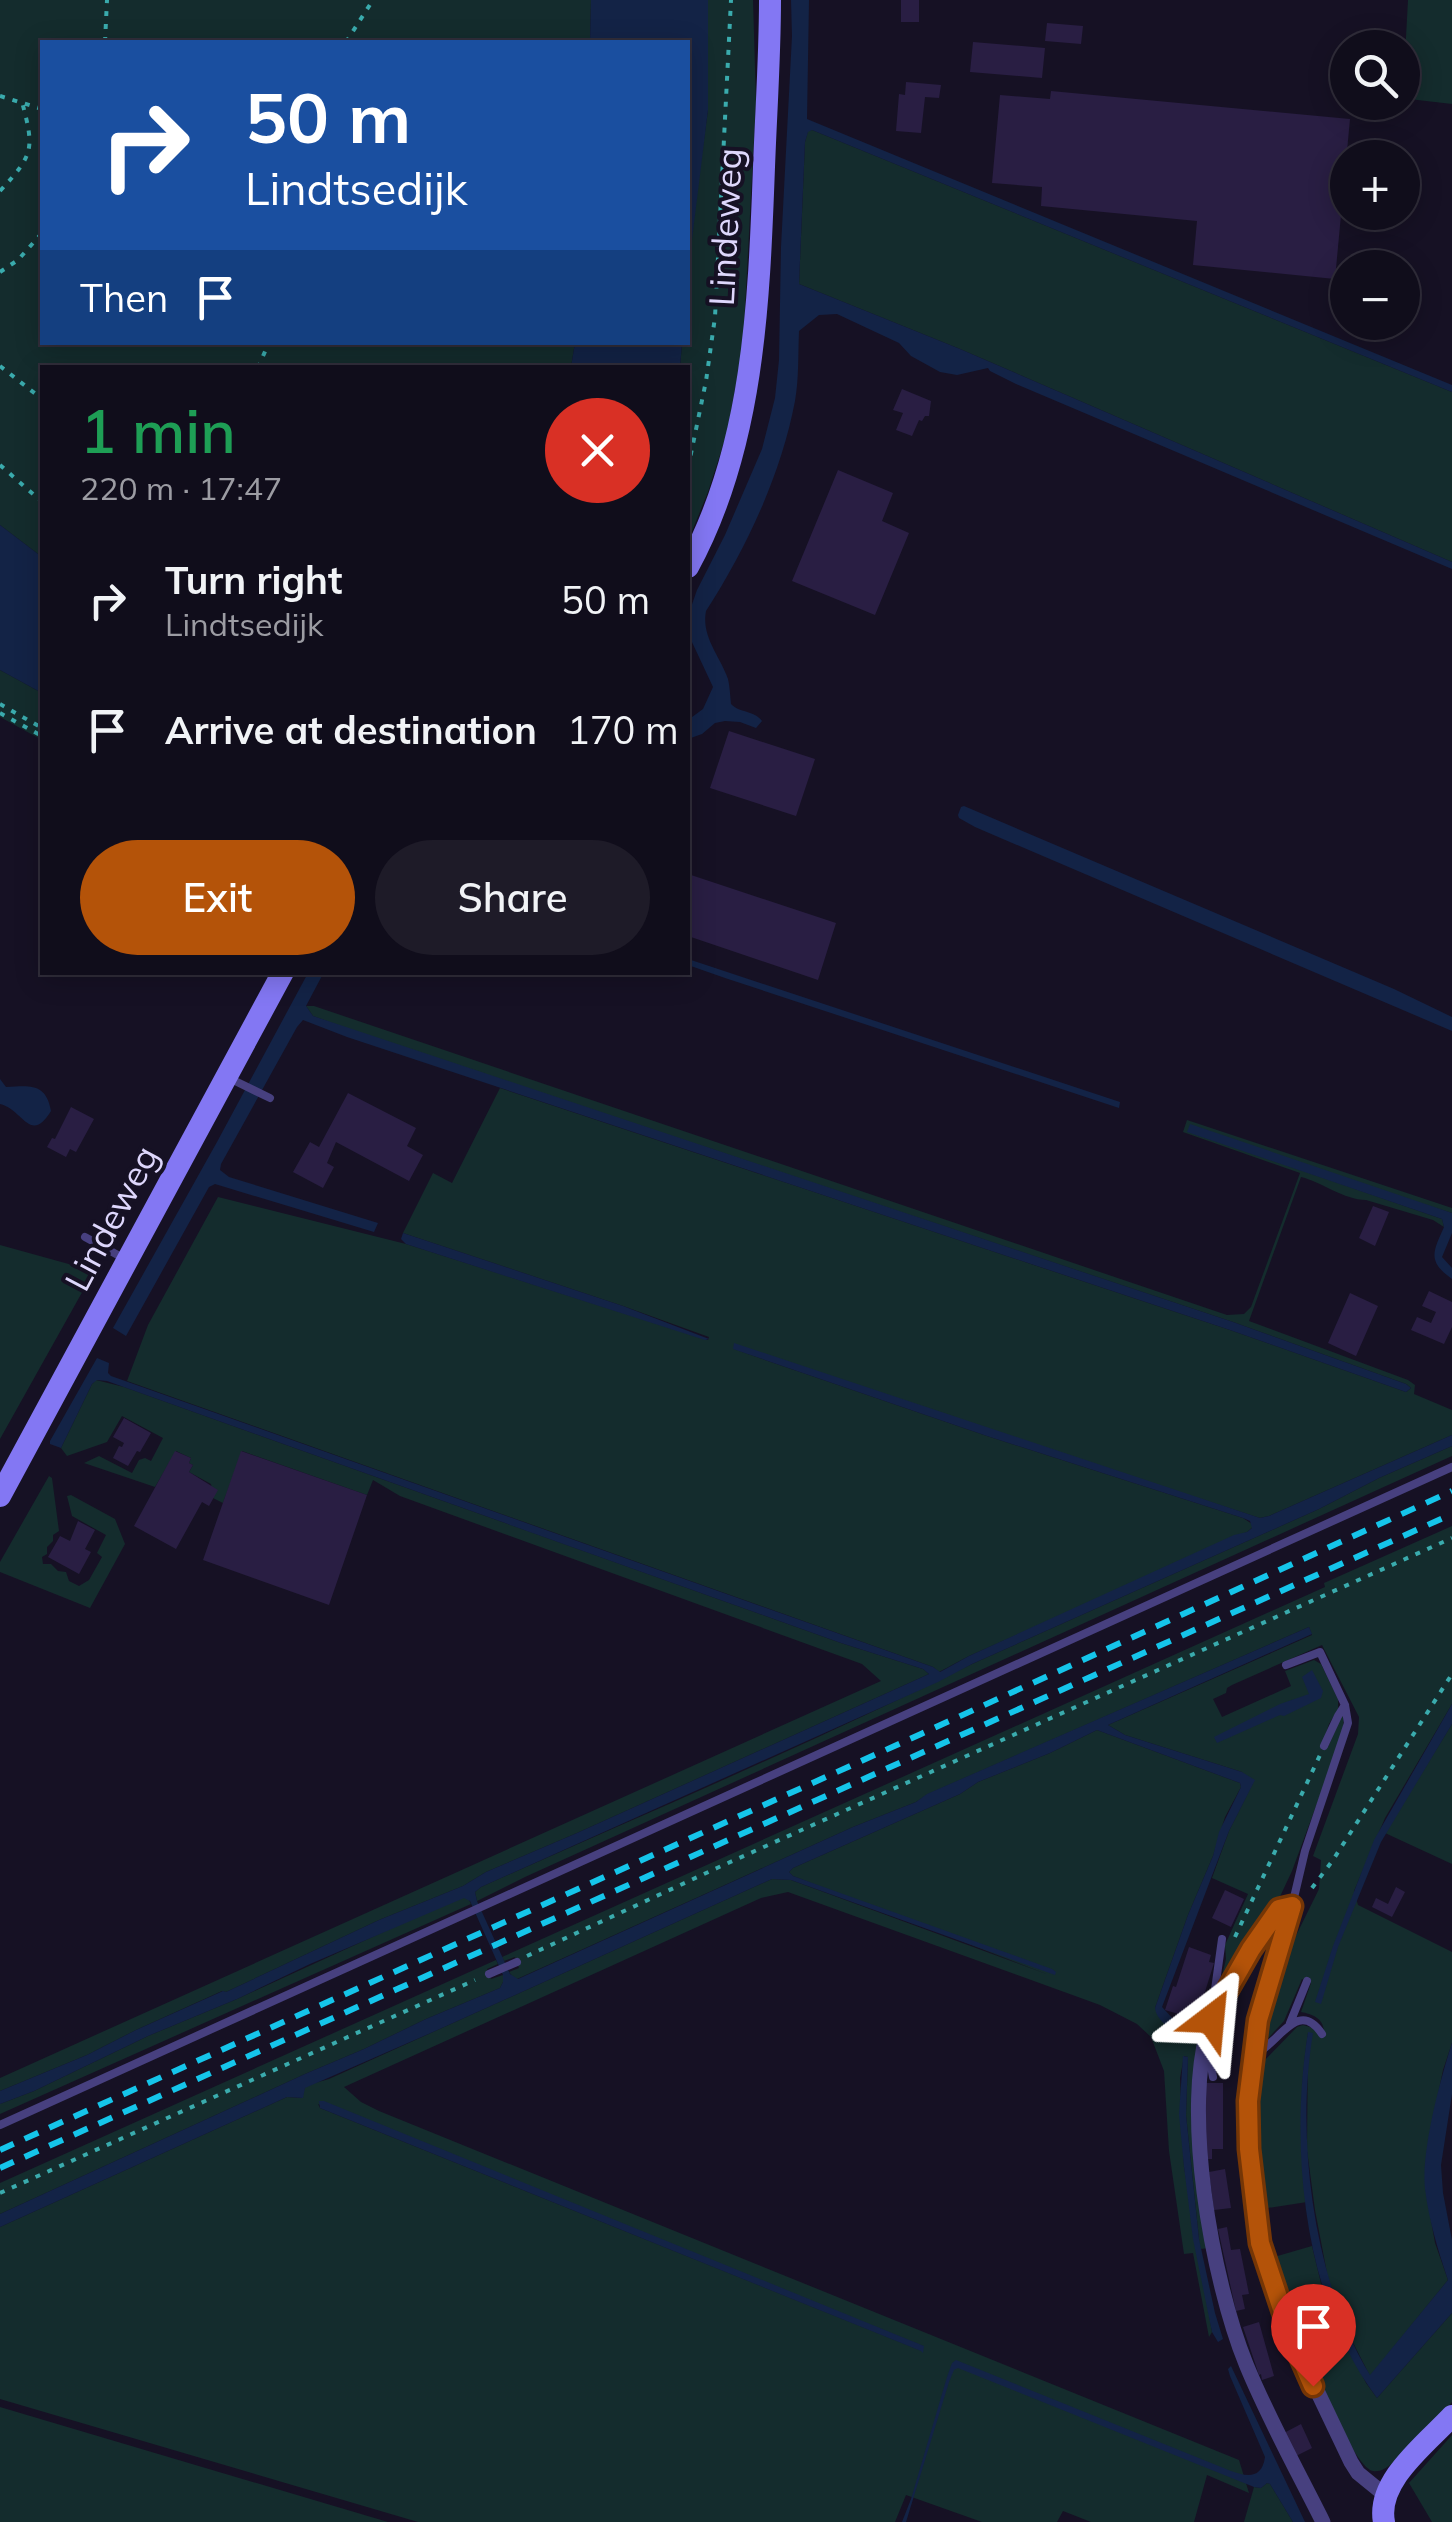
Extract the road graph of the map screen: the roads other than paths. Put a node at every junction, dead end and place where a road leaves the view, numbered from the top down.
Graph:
1 (770, 0) edge
2 (690, 562) edge
3 (282, 975) edge
4 (235, 1081) junction
5 (266, 1096) dead end
6 (85, 1238) dead end
7 (128, 1260) junction
8 (1452, 1467) edge
9 (0, 1496) edge
10 (1286, 1665) dead end
11 (1346, 1705) junction
12 (1324, 1746) road end
13 (1292, 1906) junction
14 (1222, 1939) dead end
15 (517, 1962) road end
16 (489, 1974) road end
17 (1306, 1981) dead end
18 (1211, 2019) junction
19 (1289, 2024) junction
20 (1322, 2034) dead end
21 (1206, 2041) junction
22 (1252, 2055) junction
23 (1212, 2077) dead end
24 (0, 2125) edge
25 (1452, 2416) edge
26 (1384, 2496) junction
27 (1323, 2522) edge
28 (1384, 2522) edge

1 - 2 main road, Lindeweg
3 - 4 main road, Lindeweg
4 - 5 lane
4 - 7 main road, Lindeweg
6 - 7 lane
7 - 9 main road, Lindeweg
8 - 24 lane
10 - 11 lane
11 - 12 lane
11 - 13 lane
13 - 18 street
13 - 22 street
14 - 18 lane
15 - 16 lane
17 - 19 lane
18 - 21 street
19 - 20 lane
19 - 22 lane
21 - 23 lane
21 - 27 street
22 - 26 street
25 - 26 main road
26 - 28 main road

